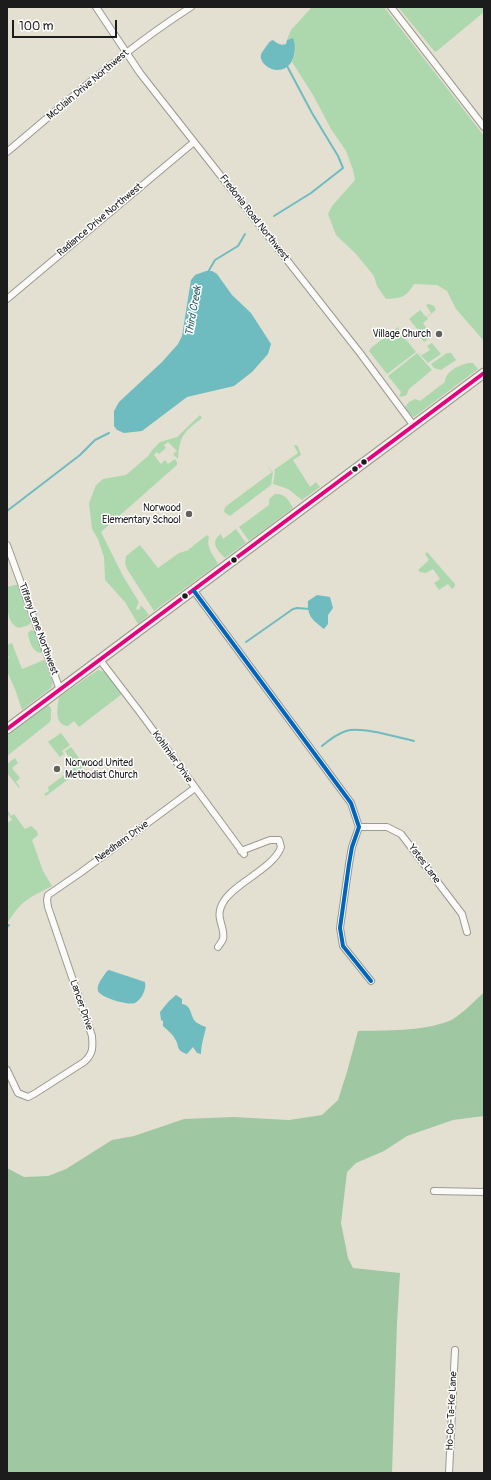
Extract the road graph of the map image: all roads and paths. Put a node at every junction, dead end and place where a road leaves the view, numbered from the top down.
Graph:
1 (96, 7) edge
2 (191, 7) edge
3 (391, 7) edge
4 (126, 52) junction
5 (484, 127) edge
6 (194, 142) junction
7 (7, 152) edge
8 (7, 299) edge
9 (484, 373) edge
10 (414, 426) junction
11 (7, 545) edge
12 (194, 591) junction
13 (100, 660) junction
14 (60, 690) junction
15 (7, 729) edge
16 (195, 788) junction
17 (359, 827) junction
18 (48, 895) joint
19 (467, 932) dead end
20 (218, 947) dead end
21 (371, 981) dead end
22 (7, 1070) edge
23 (434, 1191) dead end
24 (484, 1192) edge
25 (455, 1350) dead end
26 (449, 1473) edge

1 - 4 street, Fredonia Road Northwest
2 - 4 street, McClain Drive Northwest
3 - 5 street
4 - 6 street, Fredonia Road Northwest
4 - 7 street, McClain Drive Northwest
6 - 8 street, Radiance Drive Northwest
6 - 10 street, Fredonia Road Northwest
9 - 10 main road
10 - 12 main road
11 - 14 street, Tiffany Lane Northwest
12 - 13 main road
12 - 17 street
13 - 14 main road
13 - 16 street, Kohlmier Drive
14 - 15 main road
16 - 18 street, Needham Drive
16 - 20 street, Kohlmier Drive
17 - 19 street, Yates Lane
17 - 21 street
18 - 22 street, Lancer Drive
23 - 24 street
25 - 26 street, Ho-Co-Ta-Ke Lane

